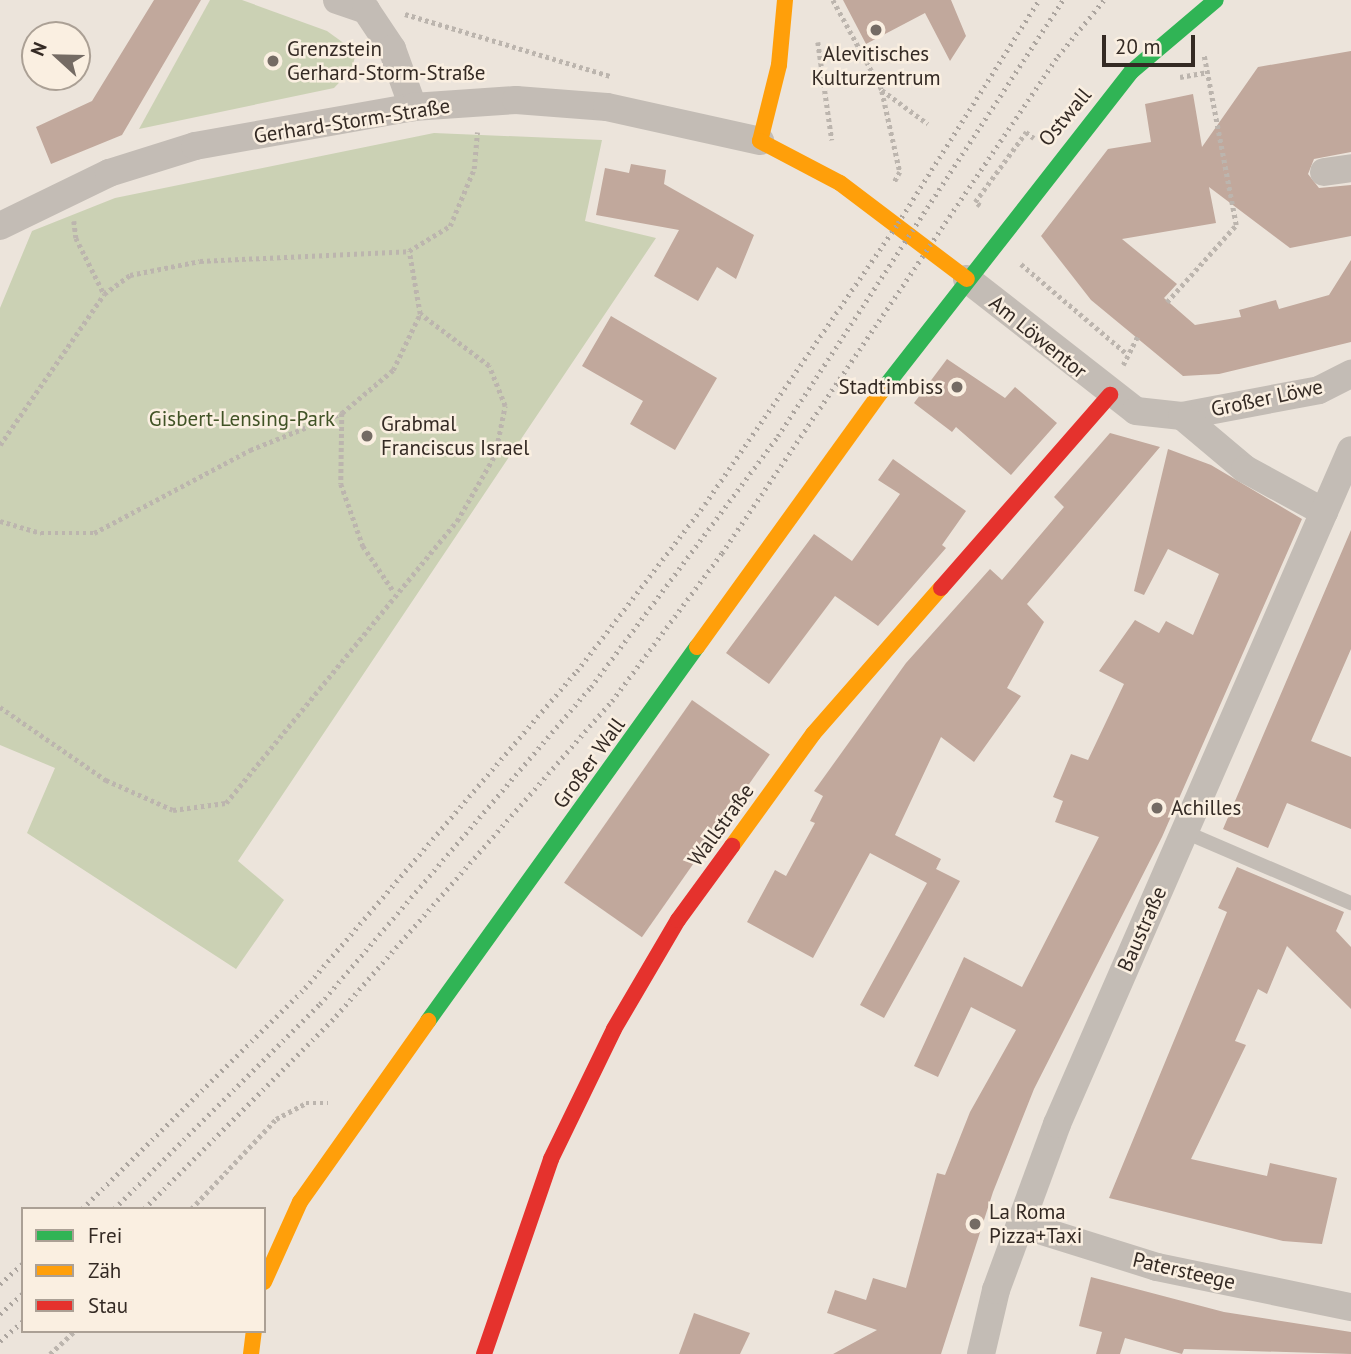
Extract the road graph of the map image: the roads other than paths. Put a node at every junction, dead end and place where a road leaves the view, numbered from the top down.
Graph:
1 (337, 0) edge
2 (785, 0) edge
3 (1216, 0) edge
4 (413, 107) junction
5 (760, 142) junction
6 (0, 226) edge
7 (967, 279) junction
8 (1351, 374) edge
9 (1110, 395) junction
10 (1182, 416) junction
11 (1351, 450) edge
12 (1324, 512) junction
13 (1185, 832) junction
14 (1351, 903) edge
15 (1020, 1224) junction
16 (266, 1278) edge
17 (1351, 1307) edge
18 (254, 1333) edge
19 (251, 1354) edge
20 (484, 1354) edge
21 (981, 1354) edge

1 - 4 street
2 - 5 main road
3 - 7 main road, Ostwall
4 - 5 street, Gerhard-Storm-Straße
4 - 6 street, Gerhard-Storm-Straße
5 - 7 main road, Gerhard-Storm-Straße
7 - 9 street, Am Löwentor
7 - 16 main road, Großer Wall
8 - 10 street, Großer Löwe
9 - 10 street, Großer Löwe
9 - 20 main road, Wallstraße
10 - 12 street, Großer Löwe
11 - 12 street
12 - 13 street, Baustraße
13 - 14 lane
13 - 15 street, Baustraße
15 - 17 street, Patersteege
15 - 21 street, Baustraße
18 - 19 main road

